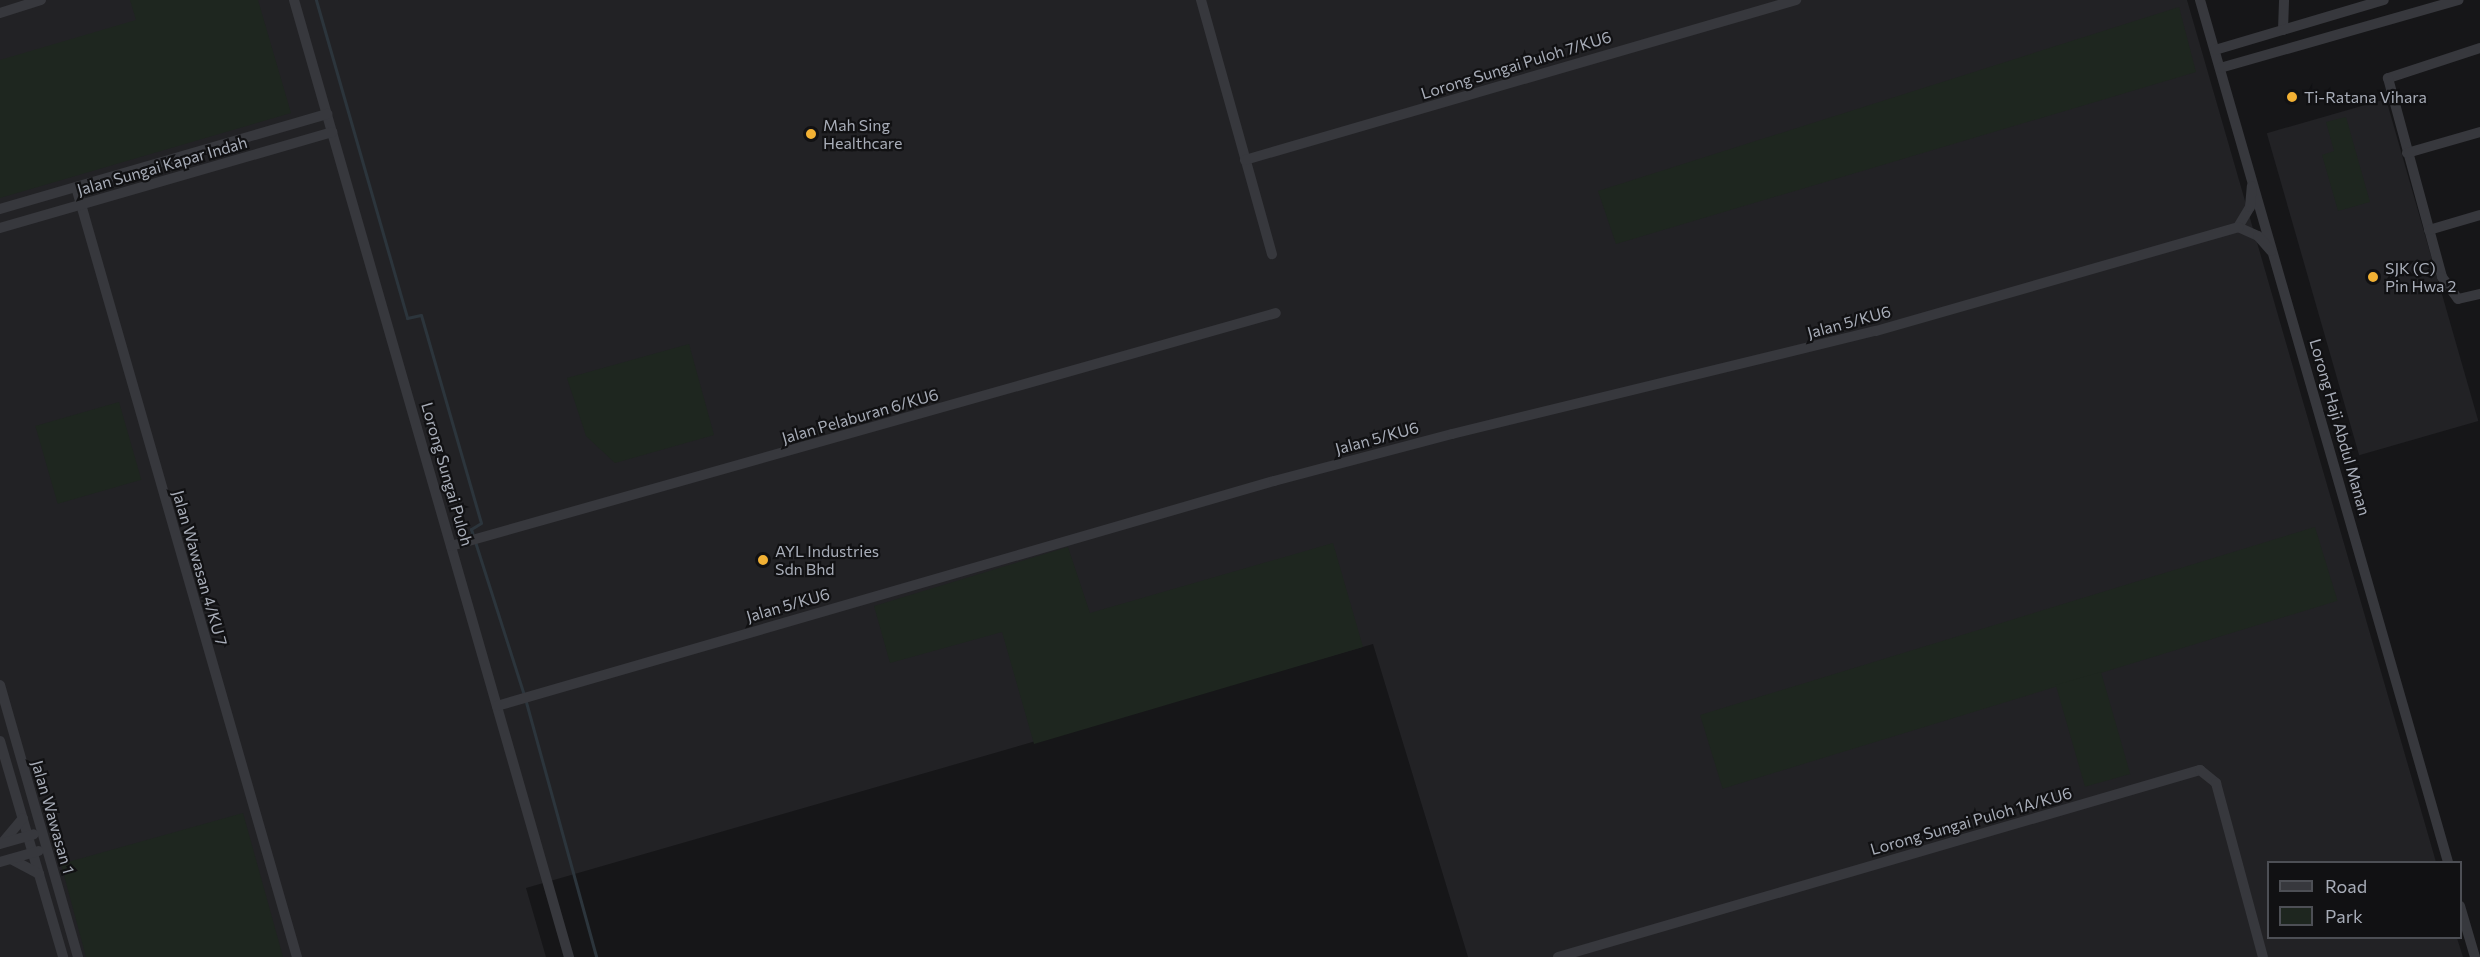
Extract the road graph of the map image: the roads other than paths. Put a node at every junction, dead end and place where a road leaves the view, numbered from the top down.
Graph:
1 (41, 0) edge
2 (294, 0) edge
3 (1201, 0) edge
4 (1796, 0) edge
5 (2200, 0) edge
6 (2384, 0) edge
7 (2459, 0) edge
8 (2285, 5) edge
9 (0, 13) edge
10 (2305, 24) junction
11 (2283, 30) junction
12 (2480, 48) edge
13 (2215, 50) junction
14 (2220, 68) junction
15 (327, 114) junction
16 (332, 132) junction
17 (2480, 132) edge
18 (2407, 153) junction
19 (1245, 160) junction
20 (2252, 177) junction
21 (76, 187) junction
22 (81, 205) junction
23 (0, 209) edge
24 (2480, 214) edge
25 (2238, 227) junction
26 (0, 228) edge
27 (2429, 230) junction
28 (1272, 254) dead end
29 (2274, 255) junction
30 (2480, 294) edge
31 (1276, 313) dead end
32 (451, 546) junction
33 (0, 685) edge
34 (500, 704) junction
35 (0, 741) edge
36 (23, 818) junction
37 (42, 832) junction
38 (28, 836) junction
39 (0, 844) edge
40 (47, 849) junction
41 (33, 853) junction
42 (5, 861) edge
43 (2448, 861) edge
44 (39, 874) junction
45 (2462, 912) edge
46 (2476, 954) edge
47 (63, 957) edge
48 (78, 957) edge
49 (297, 957) edge
50 (569, 957) edge
51 (1558, 957) edge
52 (2263, 957) edge

1 - 9 street
2 - 15 street, Lorong Sungai Puloh
3 - 19 street
4 - 19 street, Lorong Sungai Puloh 7/KU6
5 - 13 street, Lorong Haji Abdul Manan
6 - 10 street
7 - 14 street
8 - 10 street
8 - 11 street
10 - 11 street
11 - 13 street
12 - 18 street
13 - 14 street, Lorong Haji Abdul Manan
14 - 20 street, Lorong Haji Abdul Manan
15 - 16 street, Lorong Sungai Puloh
15 - 21 street, Jalan Sungai Kapar Indah
16 - 22 street, Jalan Sungai Kapar Indah
16 - 32 street, Lorong Sungai Puloh
17 - 18 street
18 - 27 street
19 - 28 street
20 - 25 street
20 - 29 street, Lorong Haji Abdul Manan
21 - 22 street, Jalan Wawasan 4/KU 7
21 - 23 street, Jalan Sungai Kapar Indah
22 - 26 street, Jalan Sungai Kapar Indah
22 - 49 street, Jalan Wawasan 4/KU 7
24 - 27 street
25 - 29 street
25 - 34 street, Jalan 5/KU6
27 - 30 street
29 - 43 street, Lorong Haji Abdul Manan
31 - 32 street, Jalan Pelaburan 6/KU6
32 - 34 street, Lorong Sungai Puloh
33 - 37 street, Jalan Wawasan 1
34 - 50 street, Lorong Sungai Puloh
35 - 36 street, Jalan Wawasan 1
36 - 38 street, Jalan Wawasan 1
36 - 39 street
37 - 38 street
37 - 40 street, Jalan Wawasan 1
38 - 39 street
38 - 41 street, Jalan Wawasan 1
40 - 41 street
40 - 48 street, Jalan Wawasan 1
41 - 42 street
41 - 44 street, Jalan Wawasan 1
42 - 44 street
44 - 47 street, Jalan Wawasan 1
45 - 46 street
51 - 52 street, Lorong Sungai Puloh 1A/KU6

